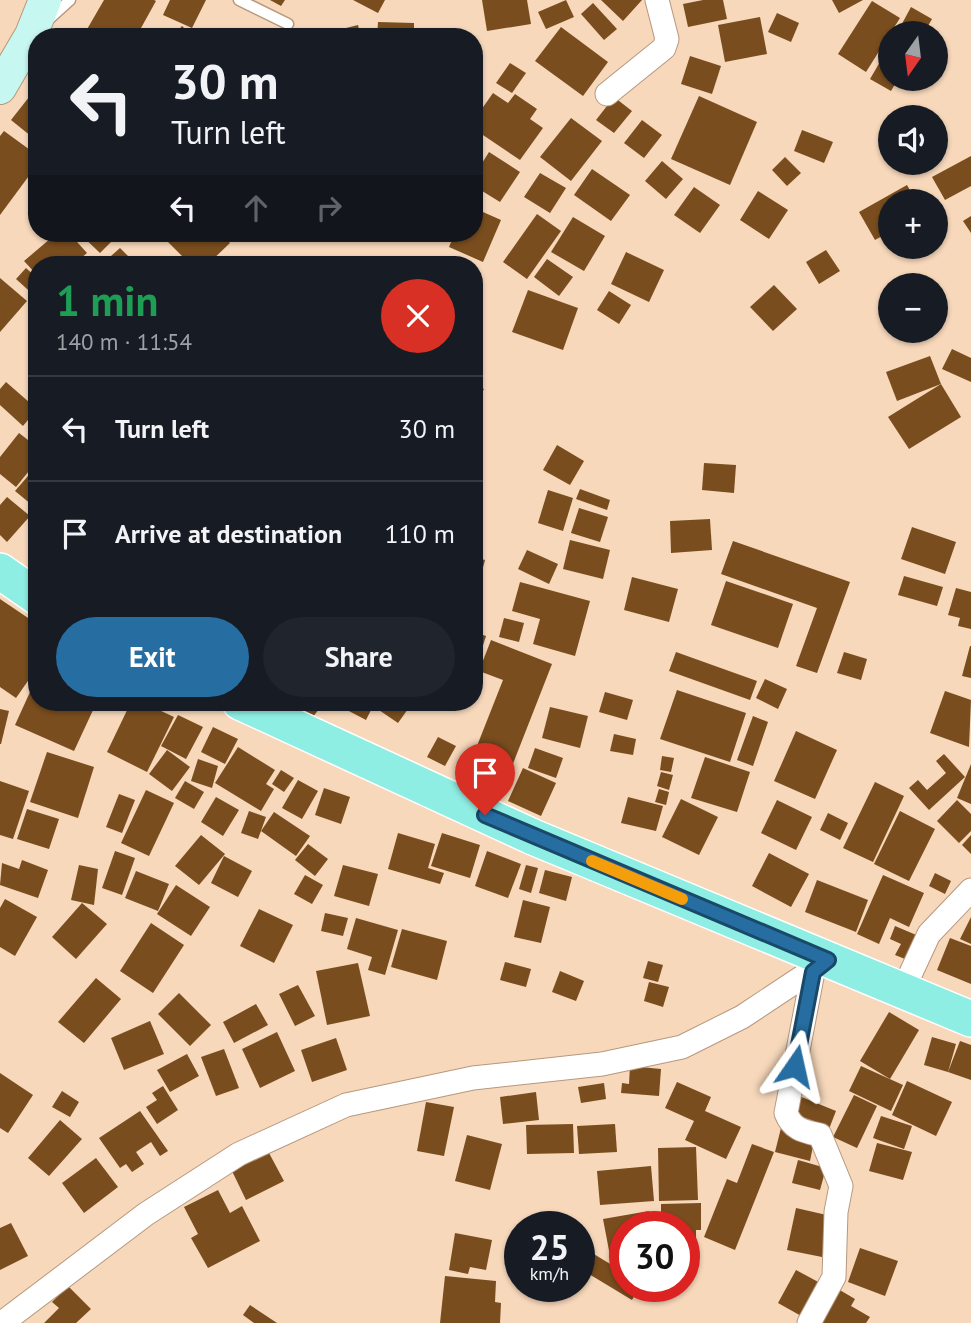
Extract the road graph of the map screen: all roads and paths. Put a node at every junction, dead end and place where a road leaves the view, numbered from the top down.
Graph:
1 (45, 0) edge
2 (70, 0) edge
3 (239, 0) edge
4 (657, 0) edge
5 (288, 24) dead end
6 (34, 28) edge
7 (39, 28) edge
8 (28, 40) edge
9 (0, 88) edge
10 (607, 94) dead end
11 (1, 573) edge
12 (28, 591) edge
13 (260, 711) edge
14 (971, 890) edge
15 (821, 966) junction
16 (903, 990) junction
17 (971, 1019) edge
18 (2, 1323) edge
19 (809, 1323) edge

1 - 6 street
2 - 7 lane
3 - 5 lane
4 - 10 street
8 - 9 street
11 - 12 main road
13 - 15 main road
14 - 16 street
15 - 16 main road
15 - 18 street
15 - 19 street
16 - 17 main road

